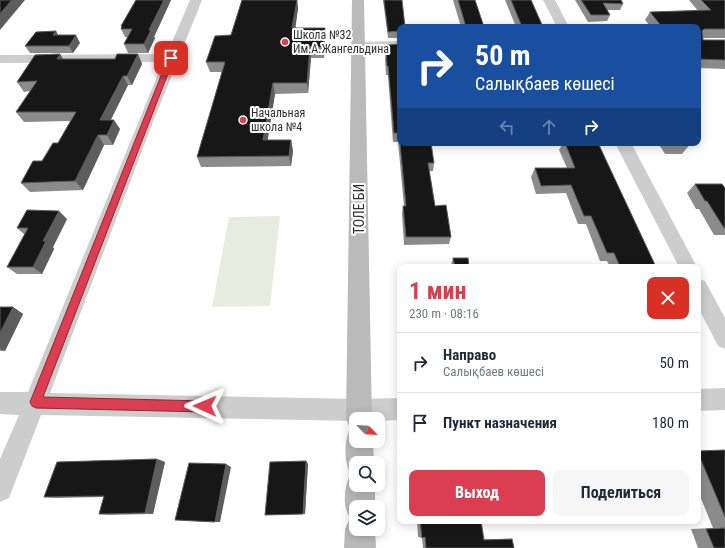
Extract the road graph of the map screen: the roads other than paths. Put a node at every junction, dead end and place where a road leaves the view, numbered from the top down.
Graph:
1 (196, 0) edge
2 (358, 0) edge
3 (549, 0) edge
4 (561, 24) edge
5 (397, 45) edge
6 (359, 46) junction
7 (171, 58) junction
8 (0, 59) edge
9 (625, 146) edge
10 (686, 264) edge
11 (701, 293) edge
12 (725, 339) edge
13 (725, 399) edge
14 (701, 400) edge
15 (36, 402) junction
16 (0, 403) edge
17 (397, 409) edge
18 (359, 412) edge
19 (380, 412) edge
20 (349, 415) edge
21 (0, 489) edge
22 (360, 536) edge
23 (360, 548) edge

1 - 7 street
2 - 6 main road, ТОЛЕ БИ
3 - 4 street
5 - 6 street
6 - 18 main road, ТОЛЕ БИ
7 - 8 street
7 - 15 street
9 - 10 street
11 - 12 street
13 - 14 street
15 - 16 street
15 - 20 street
15 - 21 street
17 - 19 street
22 - 23 main road

